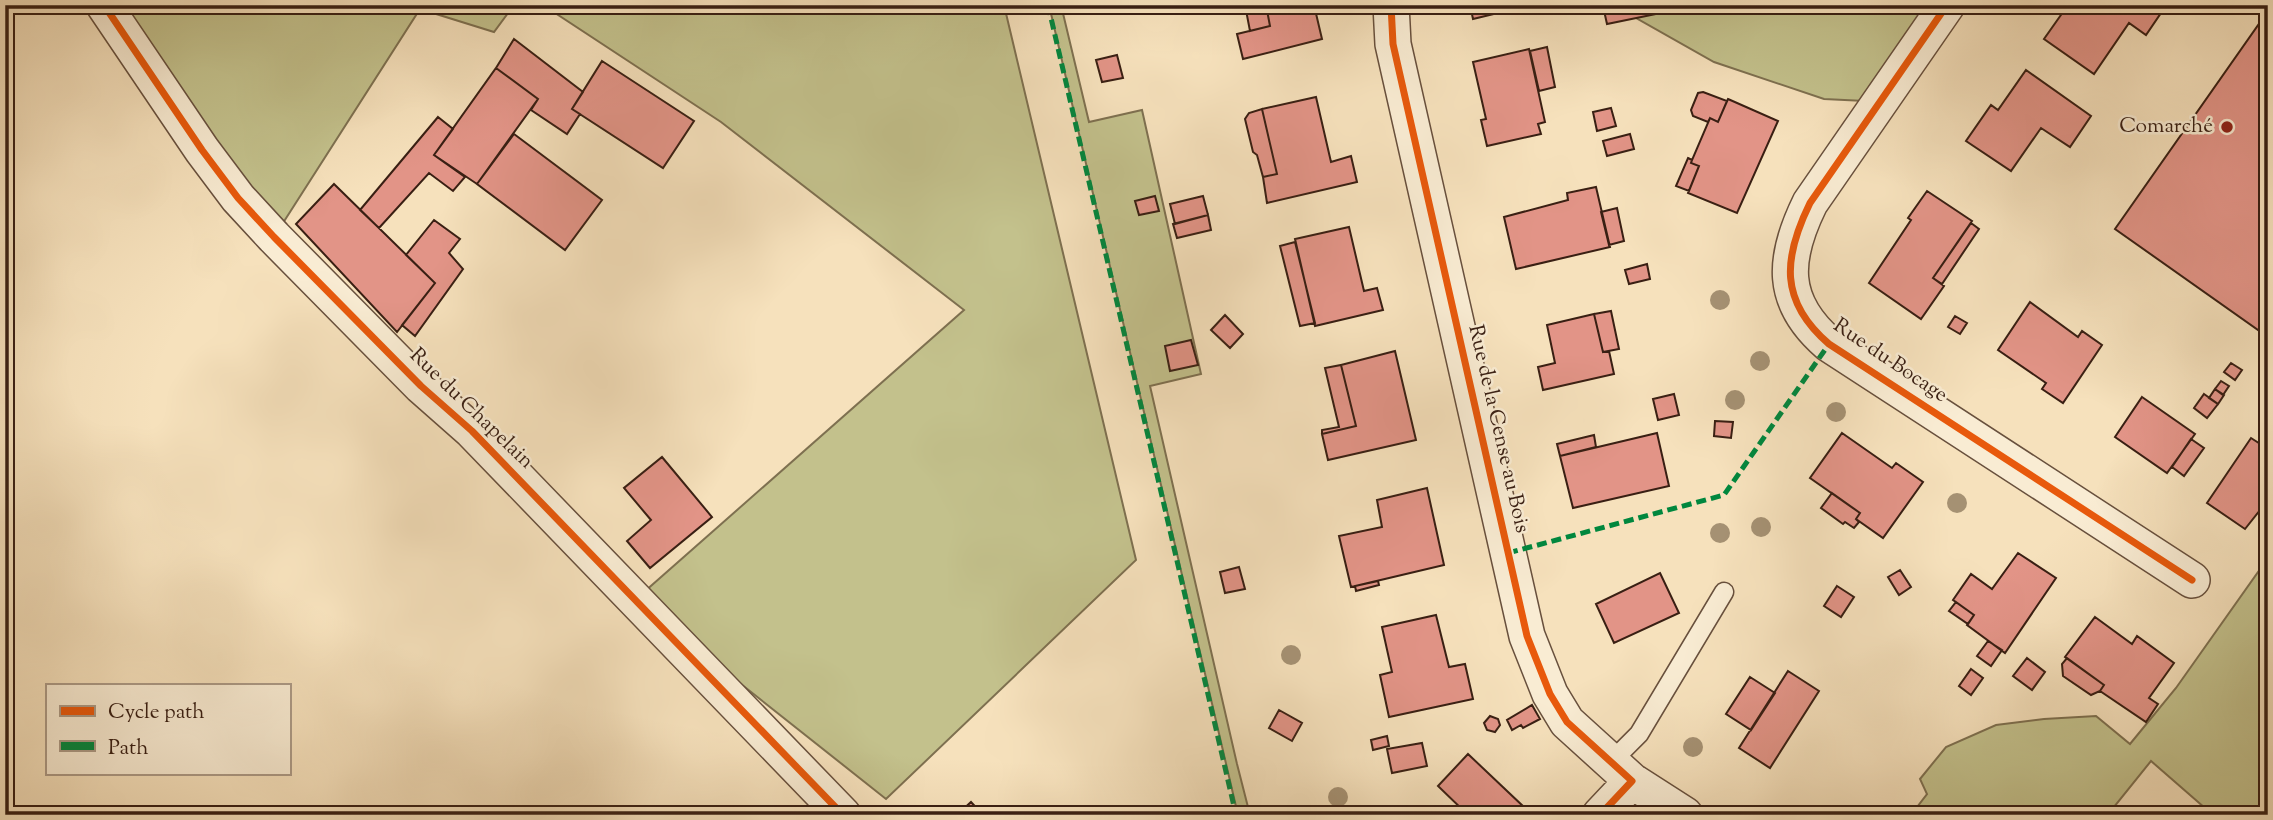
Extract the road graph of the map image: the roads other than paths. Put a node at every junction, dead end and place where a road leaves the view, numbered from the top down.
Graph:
1 (104, 5) edge
2 (1391, 5) edge
3 (1947, 5) edge
4 (2192, 580) dead end
5 (1724, 592) dead end
6 (1622, 771) junction
7 (843, 815) edge
8 (1600, 815) edge
9 (1685, 815) edge

1 - 7 street, Rue du Chapelain
2 - 6 street, Rue de la Cense au Bois
3 - 4 street, Rue du Bocage
5 - 6 lane
6 - 8 street
6 - 9 street, Rue de la Cense au Bois

